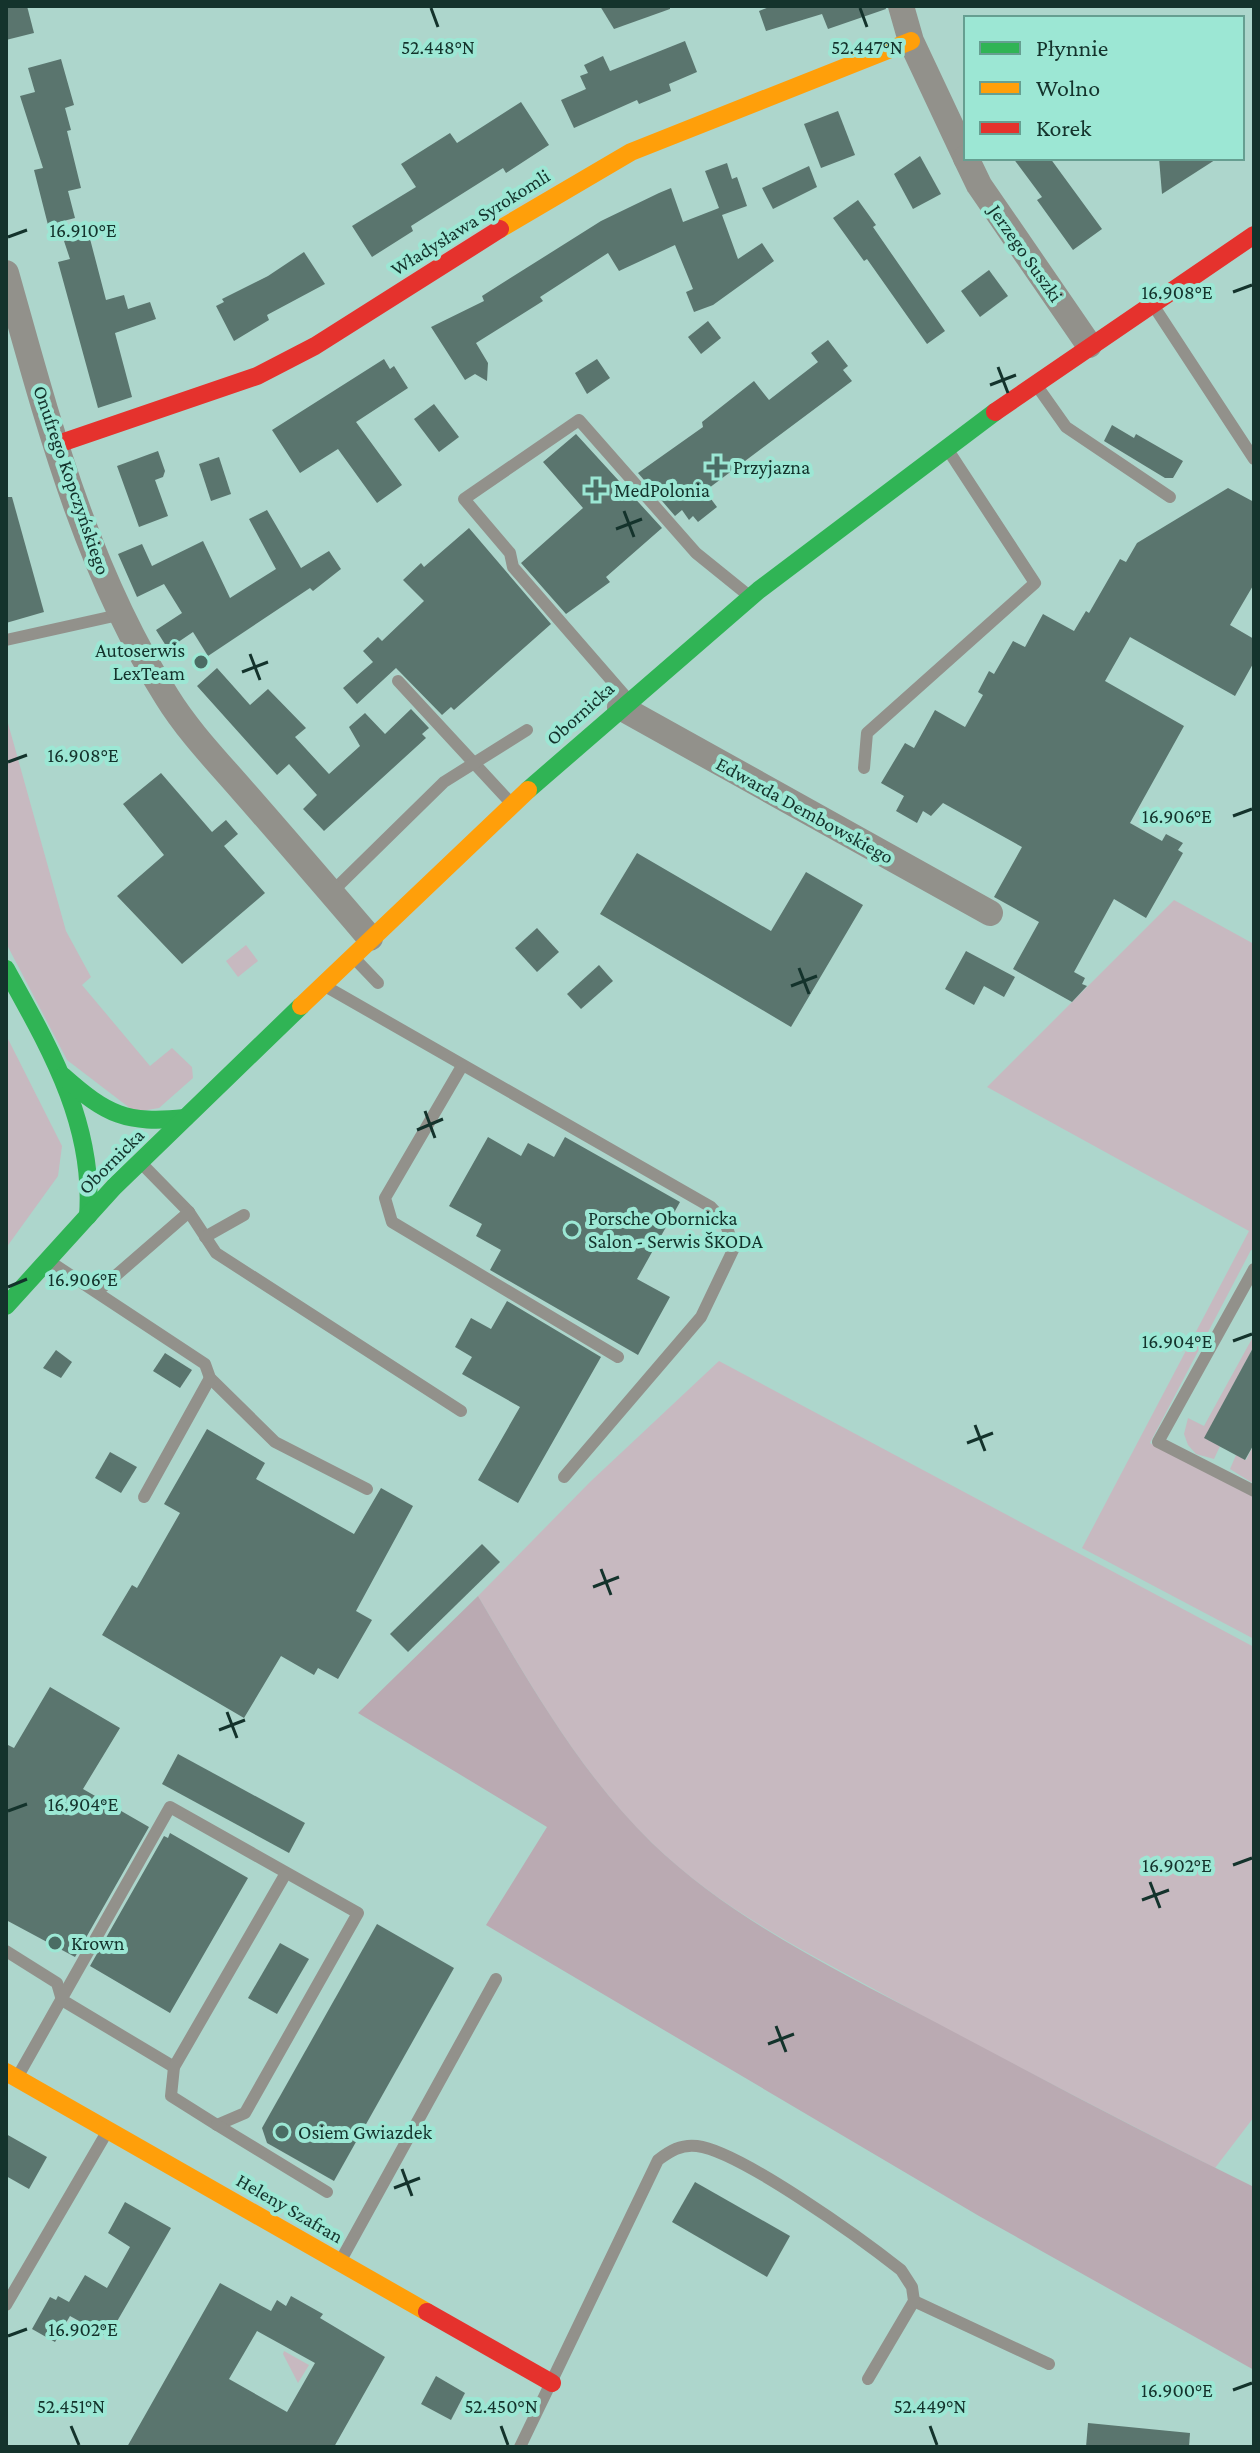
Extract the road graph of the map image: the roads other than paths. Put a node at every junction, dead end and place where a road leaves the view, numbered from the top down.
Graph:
1 (901, 6) edge
2 (911, 41) junction
3 (964, 154) edge
4 (967, 160) edge
5 (1254, 235) edge
6 (6, 273) edge
7 (1152, 303) junction
8 (1089, 345) junction
9 (1035, 384) junction
10 (55, 445) junction
11 (946, 447) junction
12 (1254, 459) edge
13 (1170, 497) dead end
14 (750, 597) junction
15 (123, 614) junction
16 (6, 640) edge
17 (398, 681) dead end
18 (624, 703) junction
19 (527, 730) dead end
20 (474, 763) junction
21 (864, 768) dead end
22 (512, 804) junction
23 (339, 885) dead end
24 (990, 913) dead end
25 (361, 947) junction
26 (6, 969) edge
27 (378, 983) dead end
28 (322, 985) junction
29 (462, 1066) junction
30 (63, 1076) junction
31 (112, 1117) junction
32 (185, 1118) junction
33 (131, 1148) junction
34 (101, 1152) junction
35 (189, 1212) junction
36 (244, 1215) dead end
37 (88, 1216) junction
38 (205, 1237) junction
39 (47, 1259) junction
40 (1254, 1269) edge
41 (98, 1291) junction
42 (6, 1306) edge
43 (618, 1357) dead end
44 (210, 1378) junction
45 (461, 1411) dead end
46 (564, 1477) dead end
47 (367, 1489) dead end
48 (1254, 1491) edge
49 (144, 1497) dead end
50 (286, 1873) junction
51 (6, 1951) edge
52 (496, 1979) dead end
53 (62, 2000) junction
54 (174, 2067) junction
55 (11, 2075) edge
56 (217, 2125) junction
57 (108, 2130) junction
58 (327, 2192) dead end
59 (341, 2262) junction
60 (914, 2301) junction
61 (6, 2305) edge
62 (1049, 2364) dead end
63 (868, 2379) dead end
64 (552, 2383) junction
65 (520, 2447) edge

1 - 2 street, Jerzego Suszki
2 - 3 street, Jerzego Suszki
2 - 10 street, Władysława Syrokomli
4 - 8 street, Jerzego Suszki
5 - 7 street, Obornicka
6 - 10 street, Onufrego Kopczyńskiego
7 - 8 street, Obornicka
7 - 12 lane
8 - 9 street, Obornicka
9 - 11 street, Obornicka
9 - 13 lane
10 - 15 street, Onufrego Kopczyńskiego
11 - 14 street, Obornicka
11 - 21 lane
14 - 18 street, Obornicka
14 - 18 lane
15 - 16 lane
15 - 25 street, Onufrego Kopczyńskiego
17 - 20 lane
18 - 22 street, Obornicka
18 - 24 street, Edwarda Dembowskiego
19 - 20 lane
20 - 22 lane
20 - 23 lane
22 - 25 street, Obornicka
25 - 27 lane
25 - 28 street, Obornicka
26 - 30 street
28 - 29 lane
28 - 32 street, Obornicka
29 - 43 lane
29 - 46 lane
30 - 31 street
30 - 34 street
31 - 32 street
31 - 33 street
32 - 33 street, Obornicka
33 - 34 street
33 - 35 lane
33 - 37 street, Obornicka
34 - 37 street
35 - 38 lane
35 - 41 lane
36 - 38 lane
37 - 39 street, Obornicka
38 - 45 lane
39 - 41 lane
39 - 42 street, Obornicka
40 - 48 lane
41 - 44 lane
44 - 47 lane
44 - 49 lane
50 - 53 lane
50 - 54 lane
50 - 56 lane
51 - 53 lane
52 - 59 lane
53 - 54 lane
53 - 55 lane
54 - 56 lane
55 - 57 street, Heleny Szafran
56 - 58 lane
57 - 59 street, Heleny Szafran
57 - 61 lane
59 - 64 street, Heleny Szafran
60 - 62 lane
60 - 63 lane
60 - 64 lane
64 - 65 lane

